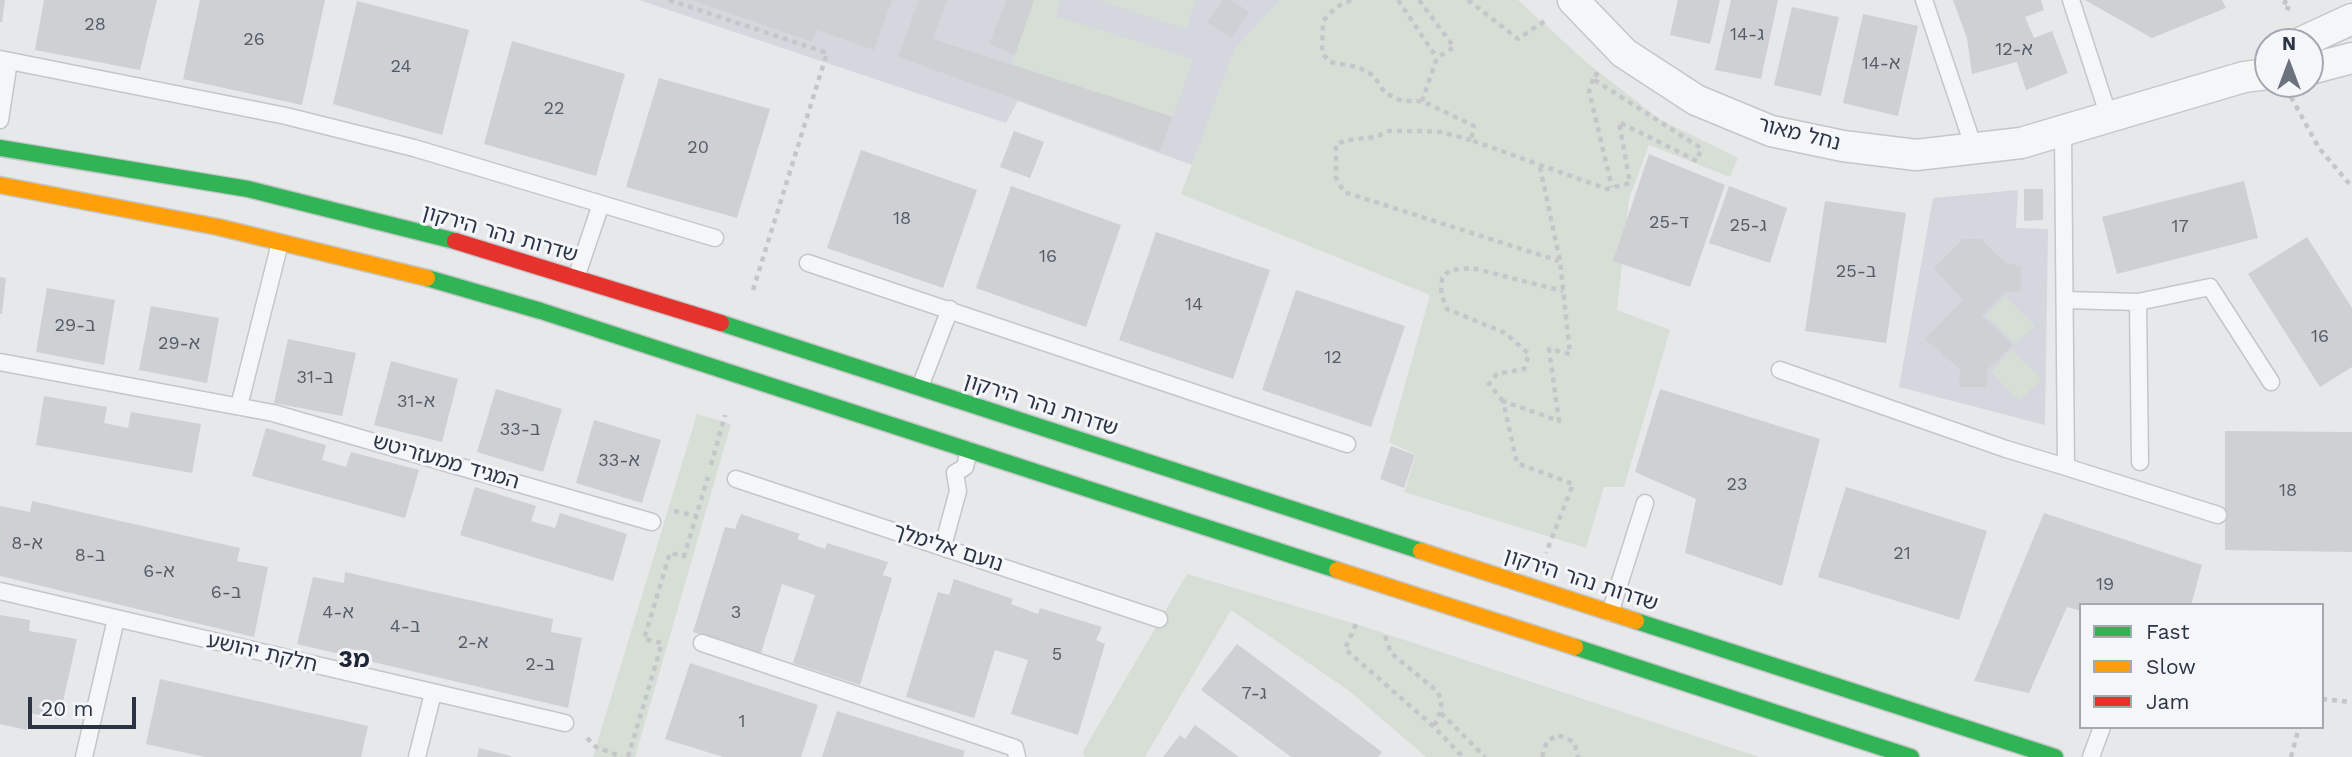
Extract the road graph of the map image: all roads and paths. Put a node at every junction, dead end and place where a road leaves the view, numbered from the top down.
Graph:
1 (669, 0) edge
2 (1351, 0) edge
3 (1398, 0) edge
4 (1419, 0) edge
5 (1468, 0) edge
6 (1573, 0) edge
7 (1924, 0) edge
8 (2071, 0) edge
9 (2352, 19) edge
10 (2324, 32) edge
11 (1437, 58) junction
12 (2352, 58) edge
13 (5, 60) edge
14 (2324, 65) edge
15 (1598, 72) dead end
16 (2254, 73) edge
17 (1593, 79) junction
18 (2291, 98) edge
19 (1422, 101) junction
20 (2109, 117) junction
21 (0, 120) edge
22 (2063, 131) junction
23 (1471, 139) junction
24 (0, 148) edge
25 (1974, 148) junction
26 (1540, 166) junction
27 (0, 185) edge
28 (1612, 187) junction
29 (2352, 187) edge
30 (601, 204) junction
31 (715, 238) dead end
32 (281, 243) junction
33 (1560, 261) junction
34 (808, 263) dead end
35 (576, 278) junction
36 (753, 290) dead end
37 (1563, 291) junction
38 (2066, 300) junction
39 (2138, 302) junction
40 (950, 309) junction
41 (0, 362) edge
42 (1780, 370) dead end
43 (2271, 382) dead end
44 (919, 387) junction
45 (1503, 401) junction
46 (239, 406) junction
47 (725, 415) dead end
48 (1347, 444) dead end
49 (969, 450) junction
50 (2140, 462) dead end
51 (2066, 467) junction
52 (736, 479) dead end
53 (1646, 503) dead end
54 (2218, 515) dead end
55 (652, 522) dead end
56 (943, 546) junction
57 (1546, 553) dead end
58 (0, 591) edge
59 (1610, 612) junction
60 (116, 619) junction
61 (1159, 619) dead end
62 (1356, 624) dead end
63 (1385, 636) dead end
64 (702, 643) dead end
65 (433, 693) junction
66 (2324, 699) edge
67 (2352, 702) edge
68 (1441, 713) junction
69 (565, 723) joint
70 (1433, 726) junction
71 (2101, 729) edge
72 (2298, 729) edge
73 (84, 757) edge
74 (417, 757) edge
75 (622, 757) edge
76 (628, 757) edge
77 (1017, 757) edge
78 (1463, 757) edge
79 (1485, 757) edge
80 (1542, 757) edge
81 (1578, 757) edge
82 (1911, 757) edge
83 (2055, 757) edge
84 (2091, 757) edge
85 (2291, 757) edge

1 - 36 path
2 - 19 path
3 - 11 path
4 - 11 path
5 - 6 path
6 - 25 street, נחל מאור
7 - 25 lane
8 - 20 lane
9 - 10 street
11 - 19 path
12 - 14 street
13 - 21 lane
13 - 30 lane
15 - 17 path
16 - 20 street, נחל מאור
17 - 28 path
17 - 28 path
18 - 29 path
19 - 23 path
20 - 22 street, נחל מאור
22 - 25 street, נחל מאור
22 - 38 lane
23 - 26 path
23 - 33 path
24 - 35 main road, שדרות נהר הירקון
26 - 28 path
26 - 33 path
27 - 32 main road
30 - 31 lane
30 - 35 lane
32 - 46 lane
32 - 49 main road
33 - 37 path
34 - 40 lane
35 - 44 main road, שדרות נהר הירקון
37 - 45 path
37 - 45 path
38 - 39 lane
38 - 51 lane
39 - 43 lane
39 - 50 lane
40 - 44 lane
40 - 48 lane
41 - 46 lane, המגיד ממעזריטש
42 - 51 lane
44 - 59 main road, שדרות נהר הירקון
45 - 57 path
46 - 55 lane, המגיד ממעזריטש
47 - 76 path
49 - 56 lane
49 - 82 main road
51 - 54 lane
52 - 56 lane, נועם אלימלך
53 - 59 lane
56 - 61 lane, נועם אלימלך
58 - 60 lane, חלקת יהושע
59 - 83 main road, שדרות נהר הירקון
60 - 65 lane, חלקת יהושע
60 - 73 lane
62 - 70 path
63 - 68 path
64 - 77 lane
65 - 69 lane, חלקת יהושע
65 - 74 lane
66 - 67 path
68 - 70 path
68 - 79 path
69 - 75 path
70 - 78 path
71 - 84 lane
72 - 85 path
80 - 81 path

